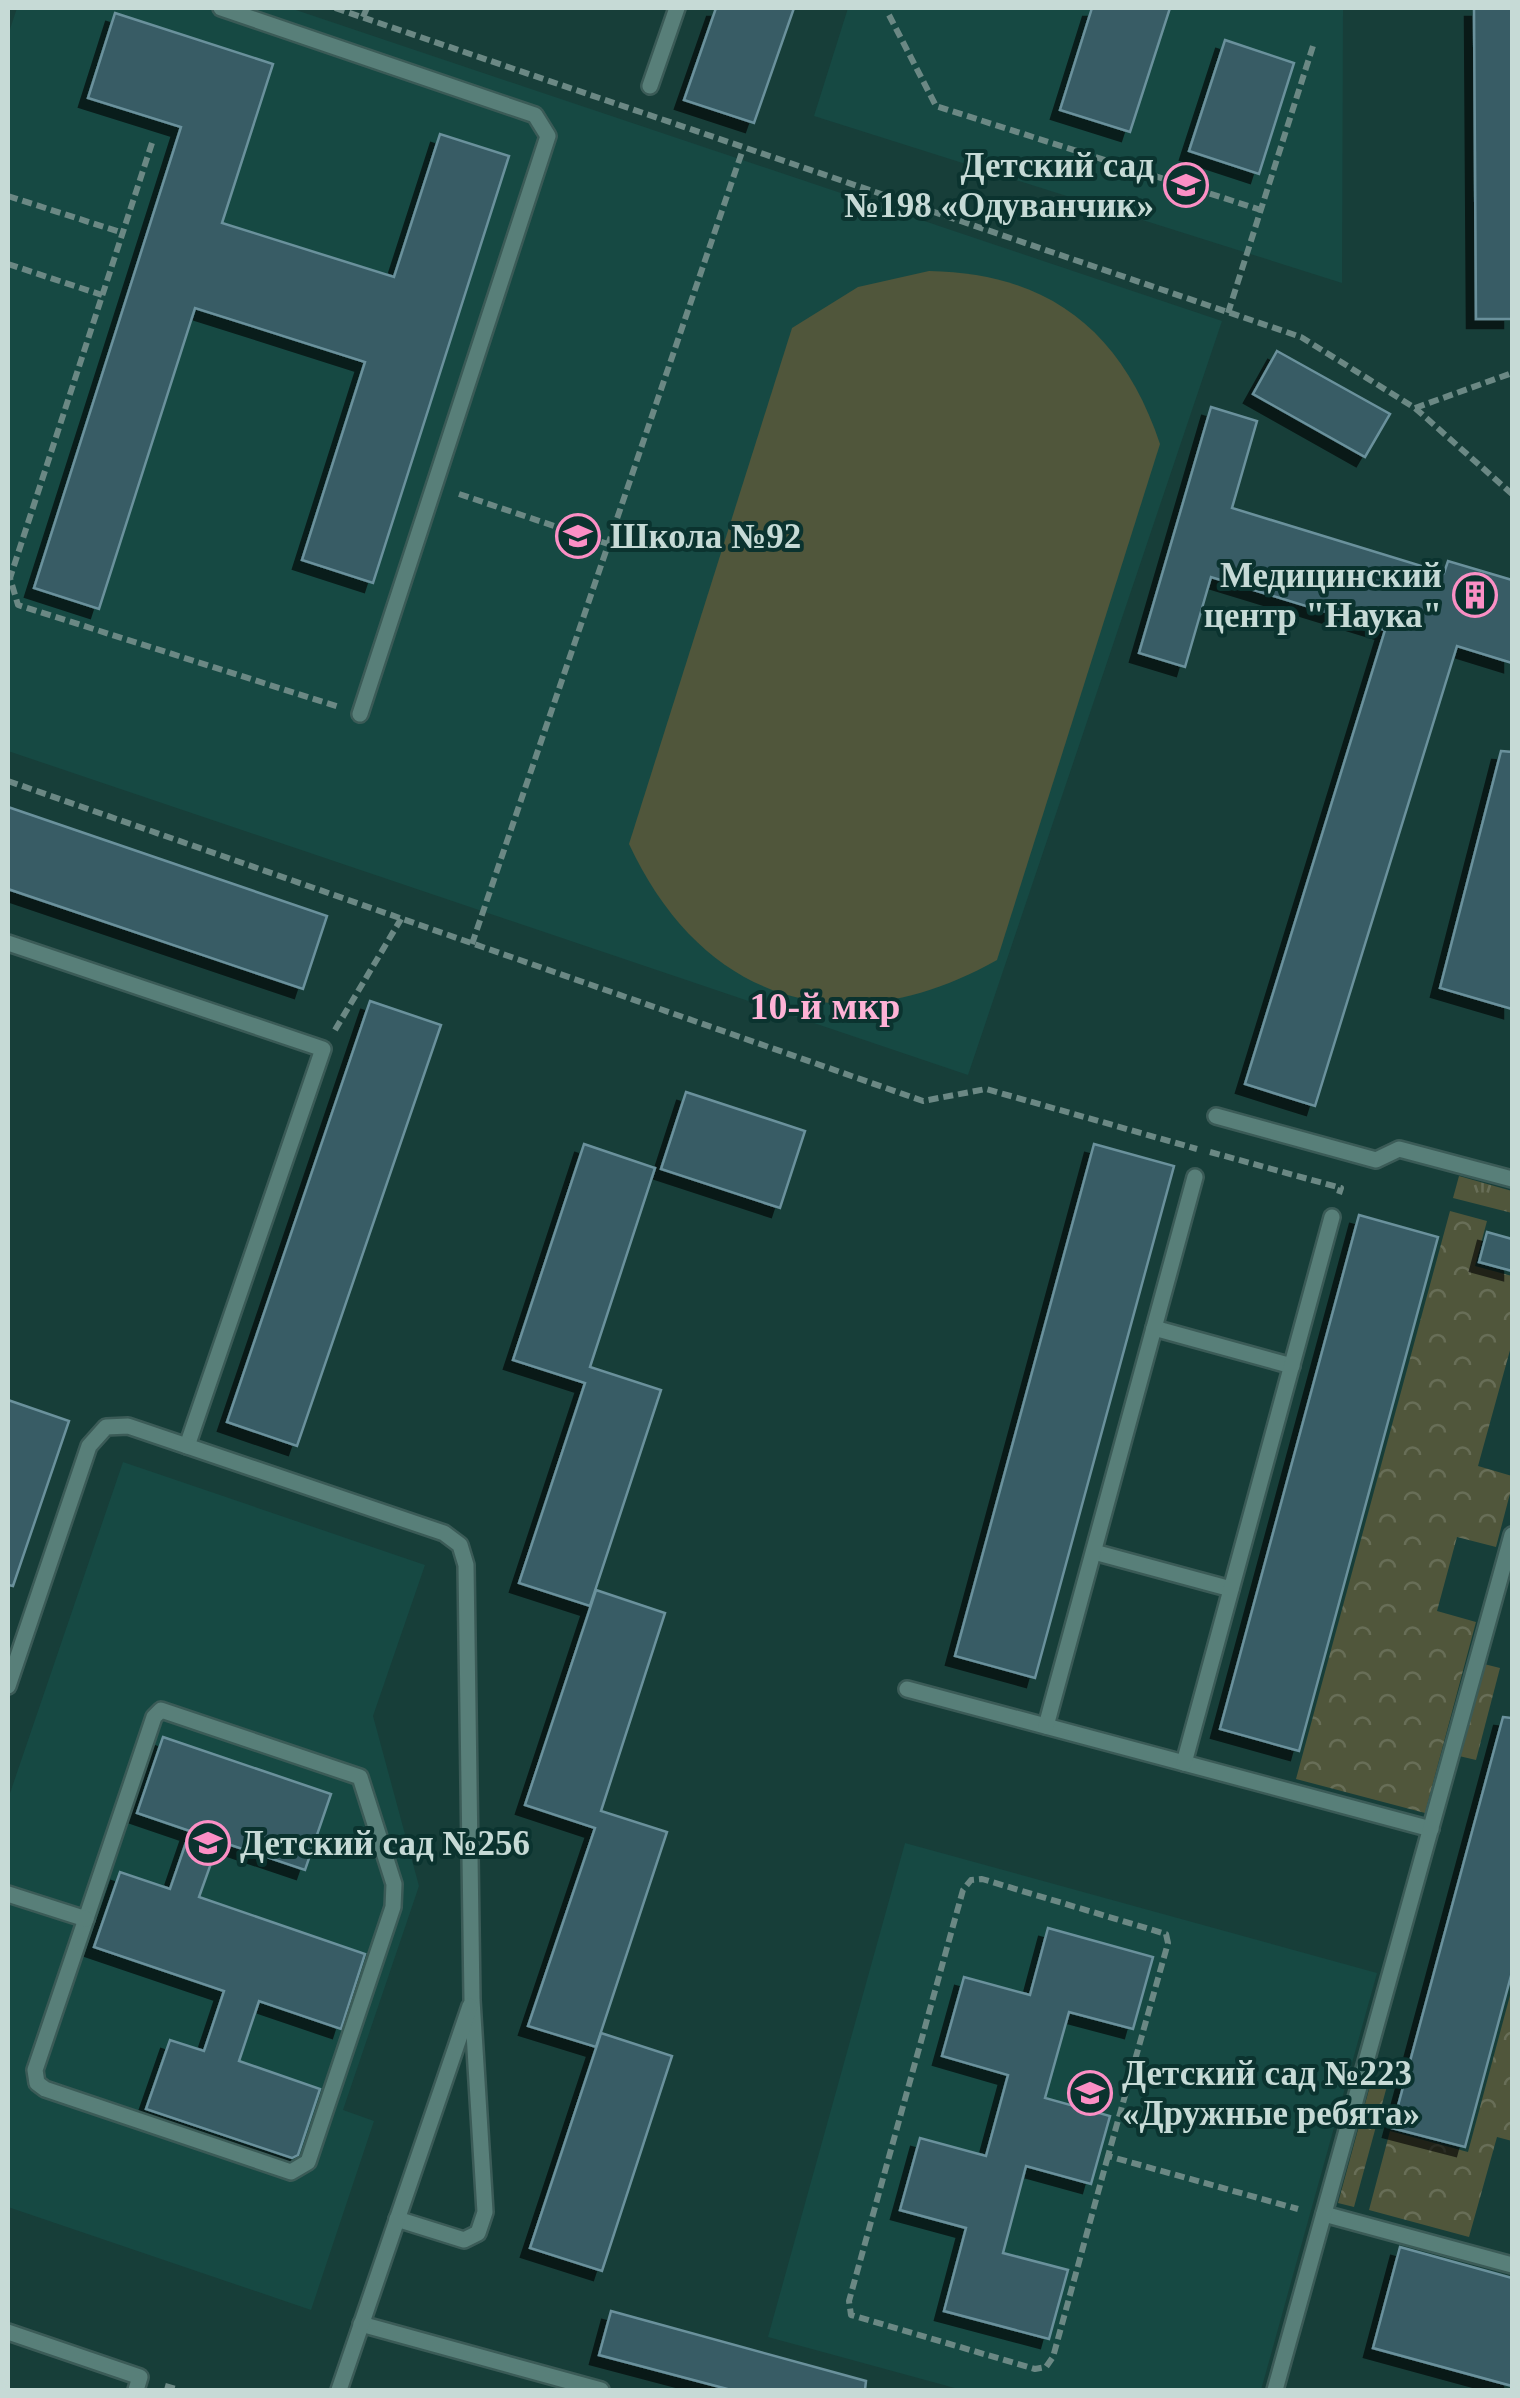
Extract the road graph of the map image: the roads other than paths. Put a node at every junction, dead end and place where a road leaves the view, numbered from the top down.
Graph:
1 (221, 8) edge
2 (677, 8) edge
3 (650, 86) dead end
4 (360, 714) road end
5 (8, 944) edge
6 (1216, 1116) dead end
7 (1195, 1178) dead end
8 (1512, 1179) edge
9 (1332, 1217) road end
10 (1154, 1328) junction
11 (1292, 1366) junction
12 (187, 1446) junction
13 (1512, 1535) edge
14 (1094, 1552) junction
15 (1231, 1589) junction
16 (8, 1686) edge
17 (907, 1688) dead end
18 (1046, 1726) junction
19 (1184, 1763) junction
20 (1432, 1828) junction
21 (8, 1894) edge
22 (86, 1919) junction
23 (472, 2000) junction
24 (1324, 2214) junction
25 (398, 2220) junction
26 (1512, 2265) edge
27 (362, 2324) junction
28 (8, 2332) edge
29 (136, 2390) edge
30 (339, 2390) edge
31 (601, 2390) edge
32 (1275, 2390) edge

1 - 4 lane
2 - 3 lane
5 - 12 lane
6 - 8 lane
7 - 10 lane
9 - 11 lane
10 - 11 lane
10 - 14 lane
11 - 15 lane
12 - 16 lane
12 - 23 lane
13 - 20 lane
14 - 15 lane
14 - 18 lane
15 - 19 lane
17 - 18 lane
18 - 19 lane
19 - 20 lane
20 - 24 lane
21 - 22 lane
22 - 22 lane
23 - 25 lane
23 - 25 lane
24 - 26 lane
24 - 32 lane
25 - 27 lane
27 - 30 lane
27 - 31 lane
28 - 29 lane

